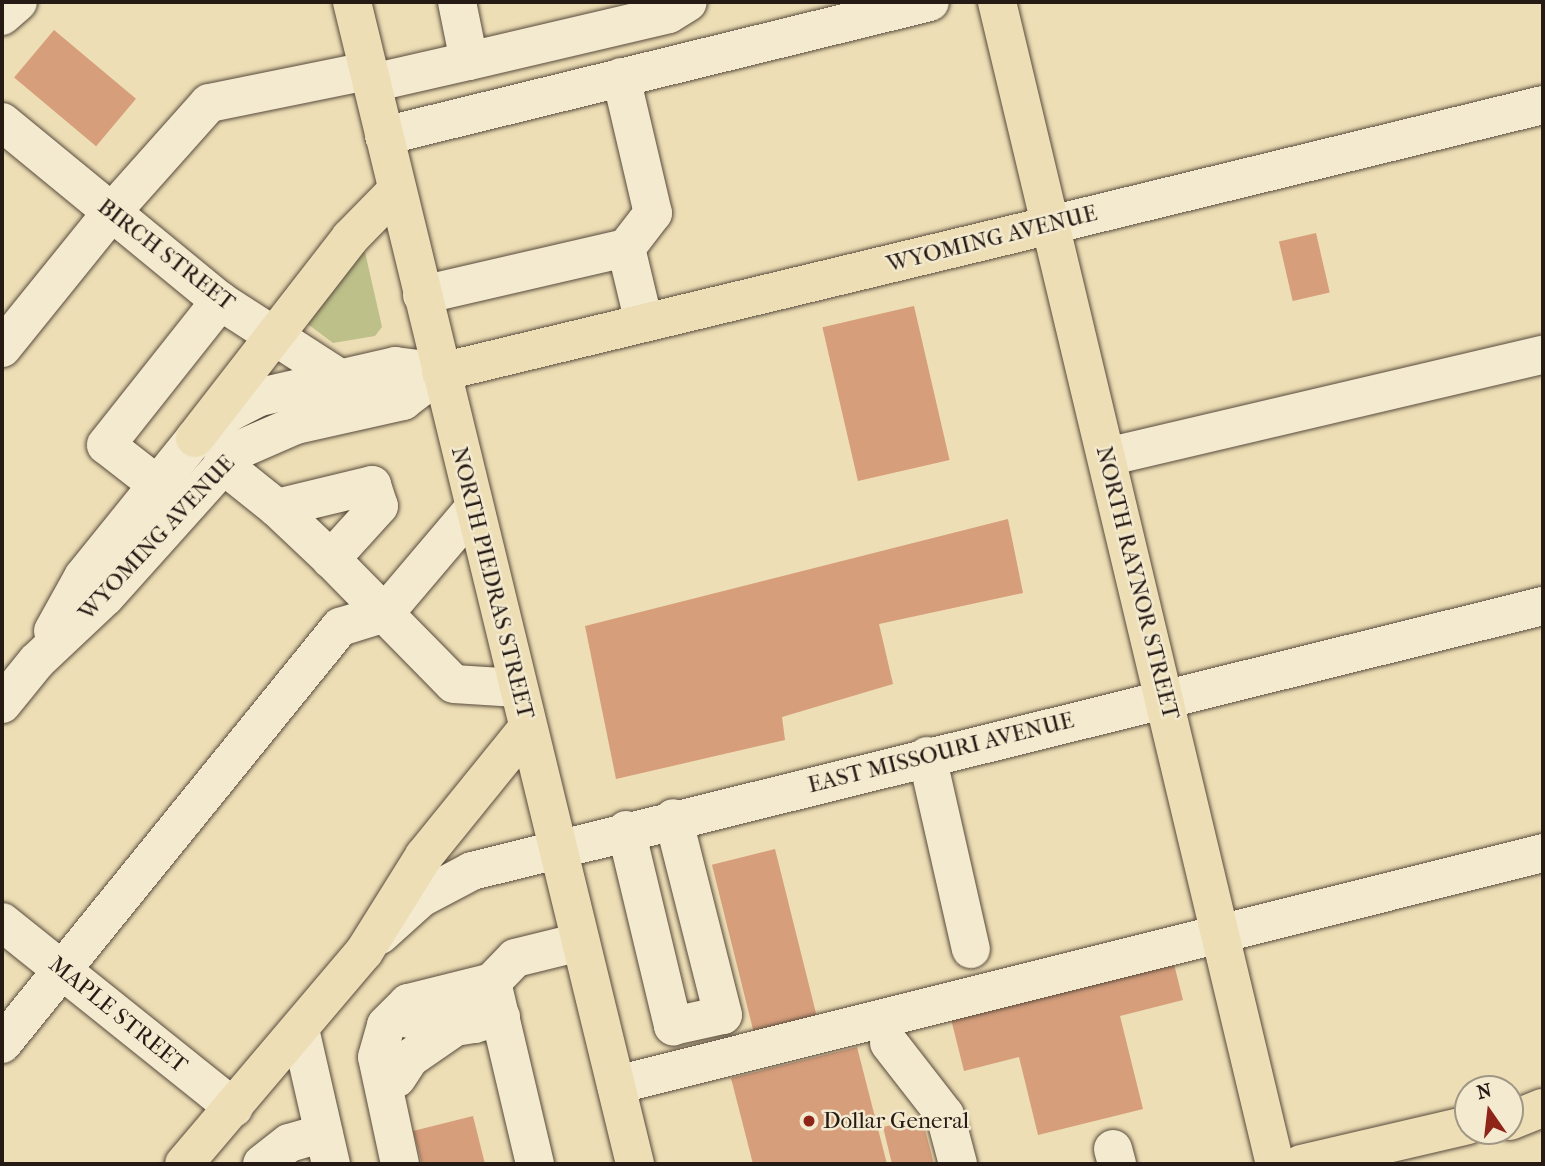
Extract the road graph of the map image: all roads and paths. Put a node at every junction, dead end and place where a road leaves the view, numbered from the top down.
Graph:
1 (8, 2) edge
2 (18, 2) edge
3 (352, 2) edge
4 (457, 2) edge
5 (688, 2) edge
6 (930, 2) edge
7 (997, 2) edge
8 (631, 12) edge
9 (2, 15) edge
10 (469, 61) junction
11 (370, 77) junction
12 (621, 77) junction
13 (1543, 106) edge
14 (2, 122) edge
15 (384, 136) junction
16 (397, 190) junction
17 (111, 213) junction
18 (1051, 225) junction
19 (625, 248) junction
20 (422, 295) junction
21 (220, 301) junction
22 (644, 323) junction
23 (273, 335) junction
24 (2, 348) edge
25 (1543, 355) edge
26 (441, 372) junction
27 (338, 377) junction
28 (195, 438) junction
29 (1107, 457) junction
30 (222, 464) junction
31 (172, 496) junction
32 (277, 508) junction
33 (474, 508) junction
34 (331, 559) junction
35 (1543, 606) edge
36 (385, 613) junction
37 (517, 688) junction
38 (1165, 698) junction
39 (2, 704) edge
40 (527, 729) junction
41 (927, 756) junction
42 (673, 818) junction
43 (626, 830) junction
44 (556, 847) junction
45 (1543, 853) edge
46 (2, 922) edge
47 (1220, 931) junction
48 (580, 942) junction
49 (971, 949) dead end
50 (364, 952) junction
51 (62, 970) junction
52 (489, 1008) junction
53 (300, 1029) junction
54 (889, 1043) dead end
55 (2, 1044) edge
56 (615, 1085) junction
57 (234, 1108) junction
58 (1543, 1108) edge
59 (1524, 1112) edge
60 (1524, 1115) edge
61 (1454, 1128) edge
62 (1454, 1142) edge
63 (327, 1149) edge
64 (184, 1164) edge
65 (262, 1164) edge
66 (400, 1164) edge
67 (416, 1164) edge
68 (535, 1164) edge
69 (635, 1164) edge
70 (958, 1164) edge
71 (1275, 1164) edge
72 (1301, 1164) edge
73 (1408, 1164) edge

1 - 9 street
2 - 9 street
3 - 11 main road, NORTH PIEDRAS STREET
4 - 10 street
5 - 8 street
6 - 12 street
7 - 18 main road, NORTH RAYNOR STREET
8 - 10 street
10 - 11 street
11 - 15 main road, NORTH PIEDRAS STREET
11 - 17 street
12 - 15 street
12 - 19 street
13 - 18 street, WYOMING AVENUE
14 - 17 street, BIRCH STREET
15 - 16 main road, NORTH PIEDRAS STREET
16 - 20 main road, NORTH PIEDRAS STREET
16 - 23 main road
17 - 21 street, BIRCH STREET
17 - 24 street
18 - 22 main road, WYOMING AVENUE
18 - 29 main road, NORTH RAYNOR STREET
19 - 20 street
19 - 22 street
20 - 26 main road, NORTH PIEDRAS STREET
21 - 23 street, BIRCH STREET
21 - 31 street
22 - 26 main road, WYOMING AVENUE
23 - 27 street, BIRCH STREET
23 - 28 main road
25 - 29 street
26 - 27 street, WYOMING AVENUE
26 - 30 street, WYOMING AVENUE
26 - 33 main road, NORTH PIEDRAS STREET
27 - 28 street, WYOMING AVENUE
28 - 31 street, WYOMING AVENUE
29 - 38 main road, NORTH RAYNOR STREET
30 - 31 street, WYOMING AVENUE
30 - 32 street
31 - 39 street, WYOMING AVENUE
32 - 34 street
32 - 34 street
33 - 36 street
33 - 37 main road, NORTH PIEDRAS STREET
34 - 36 street
35 - 38 street, EAST MISSOURI AVENUE
36 - 37 street
36 - 51 street
37 - 40 main road, NORTH PIEDRAS STREET
38 - 41 street, EAST MISSOURI AVENUE
38 - 47 main road, NORTH RAYNOR STREET
40 - 44 main road, NORTH PIEDRAS STREET
40 - 50 main road, EAST MISSOURI AVENUE
41 - 42 street, EAST MISSOURI AVENUE
41 - 49 street
42 - 43 street, EAST MISSOURI AVENUE
42 - 43 street
43 - 44 street, EAST MISSOURI AVENUE
44 - 48 main road, NORTH PIEDRAS STREET
44 - 50 street, EAST MISSOURI AVENUE
45 - 47 street
46 - 51 street, MAPLE STREET
47 - 56 street
47 - 71 main road, NORTH RAYNOR STREET
48 - 52 street
48 - 56 main road, NORTH PIEDRAS STREET
50 - 53 main road, EAST MISSOURI AVENUE
51 - 55 street
51 - 57 street, MAPLE STREET
52 - 66 street
52 - 67 street
52 - 68 street
53 - 57 main road, EAST MISSOURI AVENUE
53 - 63 street
54 - 70 street
56 - 69 main road, NORTH PIEDRAS STREET
57 - 64 main road, EAST MISSOURI AVENUE
58 - 59 main road
58 - 60 main road
61 - 72 main road
62 - 73 main road
63 - 65 street

